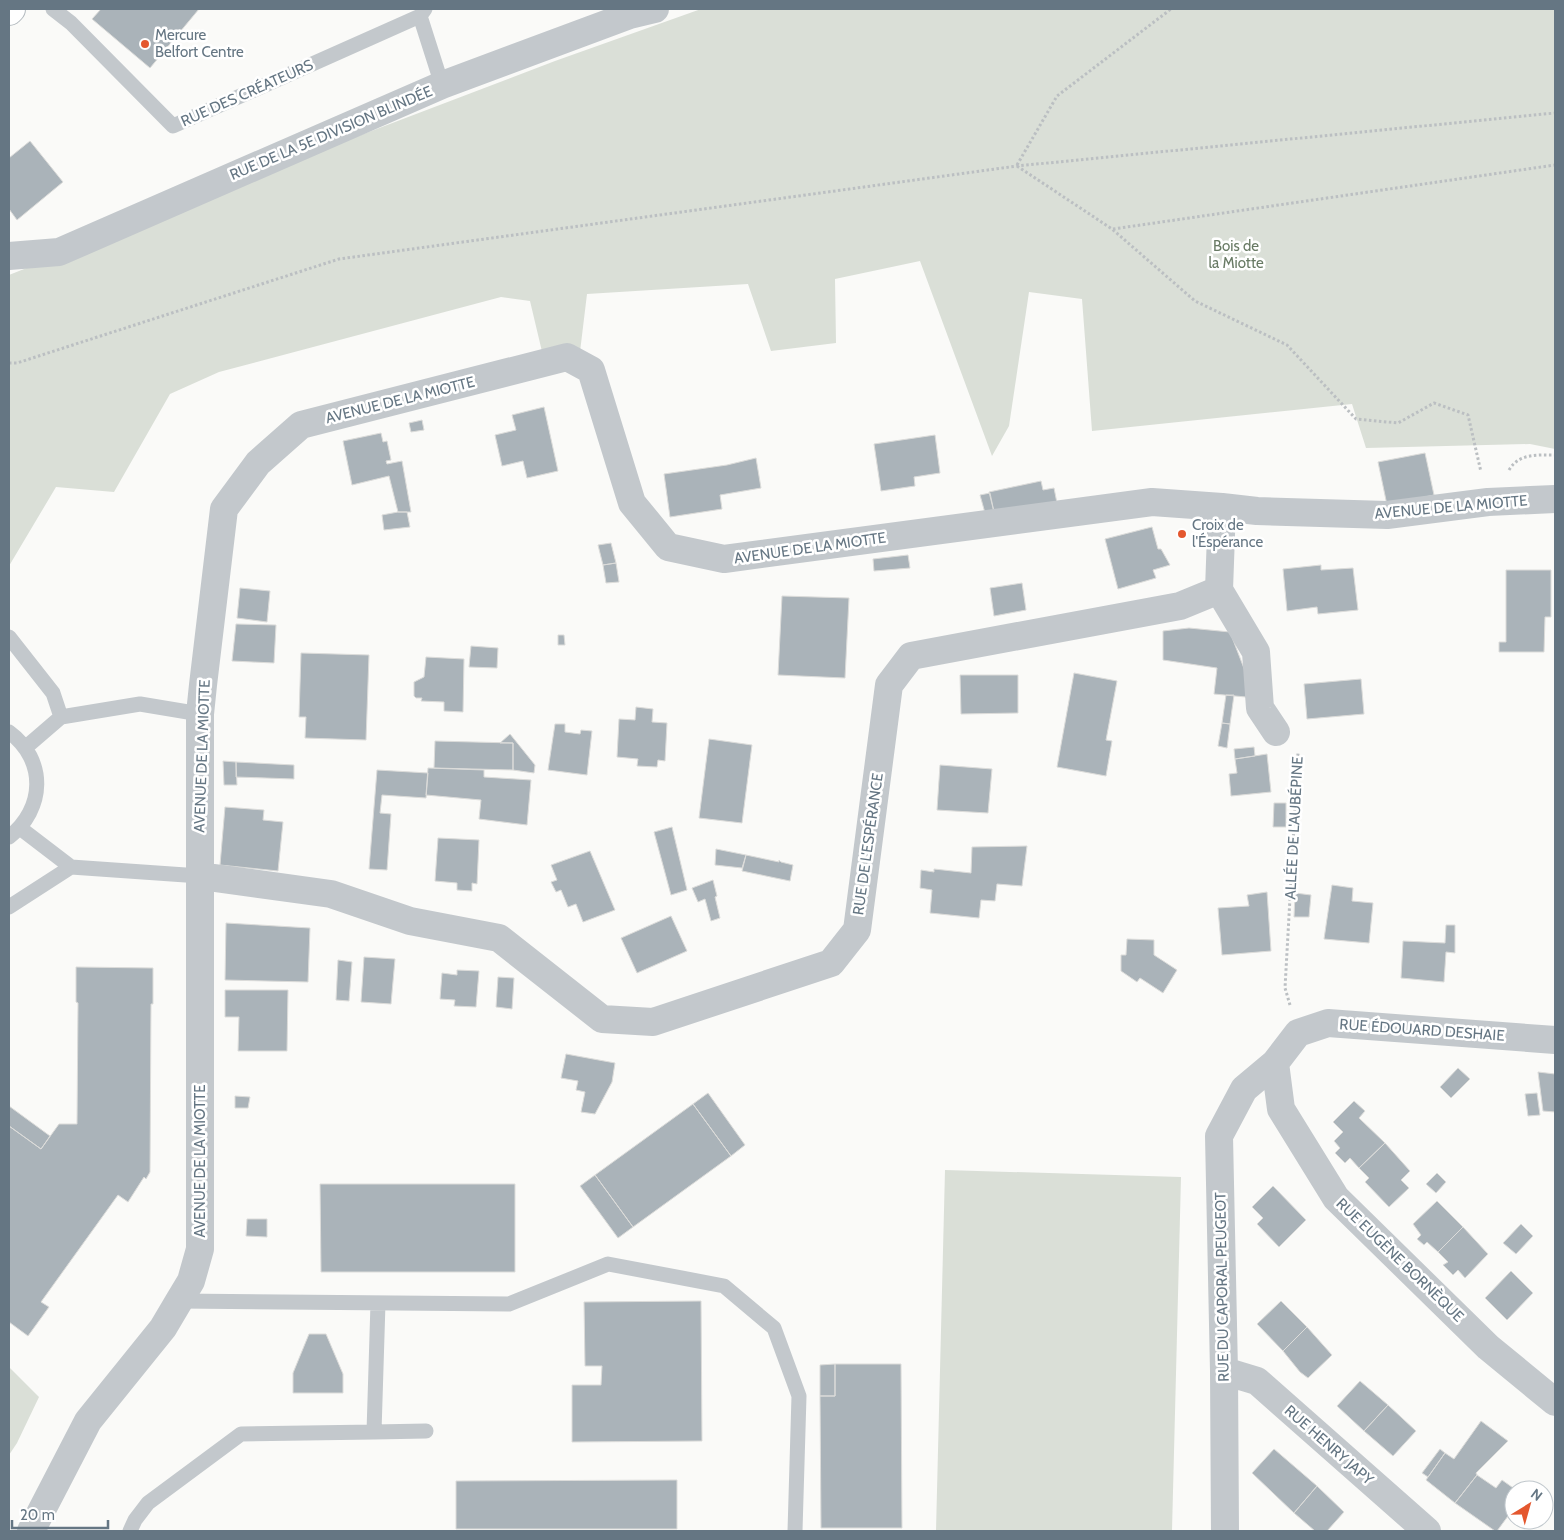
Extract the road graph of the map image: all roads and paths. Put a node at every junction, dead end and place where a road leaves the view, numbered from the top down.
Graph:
1 (53, 9) edge
2 (655, 9) edge
3 (1171, 9) edge
4 (423, 12) edge
5 (442, 85) junction
6 (1555, 113) edge
7 (1555, 165) edge
8 (1016, 166) junction
9 (1112, 229) junction
10 (9, 256) edge
11 (9, 363) edge
12 (1555, 499) edge
13 (1488, 502) junction
14 (1222, 507) junction
15 (1219, 590) junction
16 (9, 636) edge
17 (200, 714) junction
18 (61, 717) junction
19 (9, 732) edge
20 (1276, 732) joint
21 (25, 748) junction
22 (14, 833) edge
23 (71, 867) junction
24 (200, 876) junction
25 (9, 906) edge
26 (1298, 1033) junction
27 (1555, 1040) edge
28 (1275, 1063) junction
29 (179, 1301) junction
30 (378, 1303) junction
31 (1224, 1371) junction
32 (1555, 1402) edge
33 (374, 1432) junction
34 (426, 1432) dead end
35 (31, 1531) edge
36 (130, 1531) edge
37 (795, 1531) edge
38 (1225, 1531) edge
39 (1427, 1531) edge

1 - 4 lane, RUE DES CRÉATEURS
2 - 5 street, RUE DE LA 5E DIVISION BLINDÉE
3 - 8 path
4 - 5 lane, RUE DES CRÉATEURS
5 - 10 street, RUE DE LA 5E DIVISION BLINDÉE
6 - 8 path
7 - 9 path
8 - 9 path
8 - 11 path
9 - 13 path
12 - 13 street, AVENUE DE LA MIOTTE
13 - 14 street, AVENUE DE LA MIOTTE
14 - 15 street
14 - 17 street, AVENUE DE LA MIOTTE
15 - 20 street
15 - 24 street, RUE DE L'ESPÉRANCE
16 - 18 lane
17 - 18 lane
17 - 24 street, AVENUE DE LA MIOTTE
18 - 21 lane
19 - 21 lane
20 - 26 path, ALLÉE DE L'AUBÉPINE
21 - 22 lane
22 - 23 lane
23 - 24 lane
23 - 25 lane
24 - 29 street, AVENUE DE LA MIOTTE
26 - 27 street, RUE ÉDOUARD DESHAIE
26 - 28 street
28 - 31 street, RUE DU CAPORAL PEUGEOT
28 - 32 street, RUE EUGÈNE BORNÈQUE
29 - 30 lane
29 - 35 street, AVENUE DE LA MIOTTE
30 - 33 lane
30 - 37 lane
31 - 38 street, RUE DU CAPORAL PEUGEOT
31 - 39 street, RUE HENRY JAPY
33 - 34 lane
33 - 36 lane

